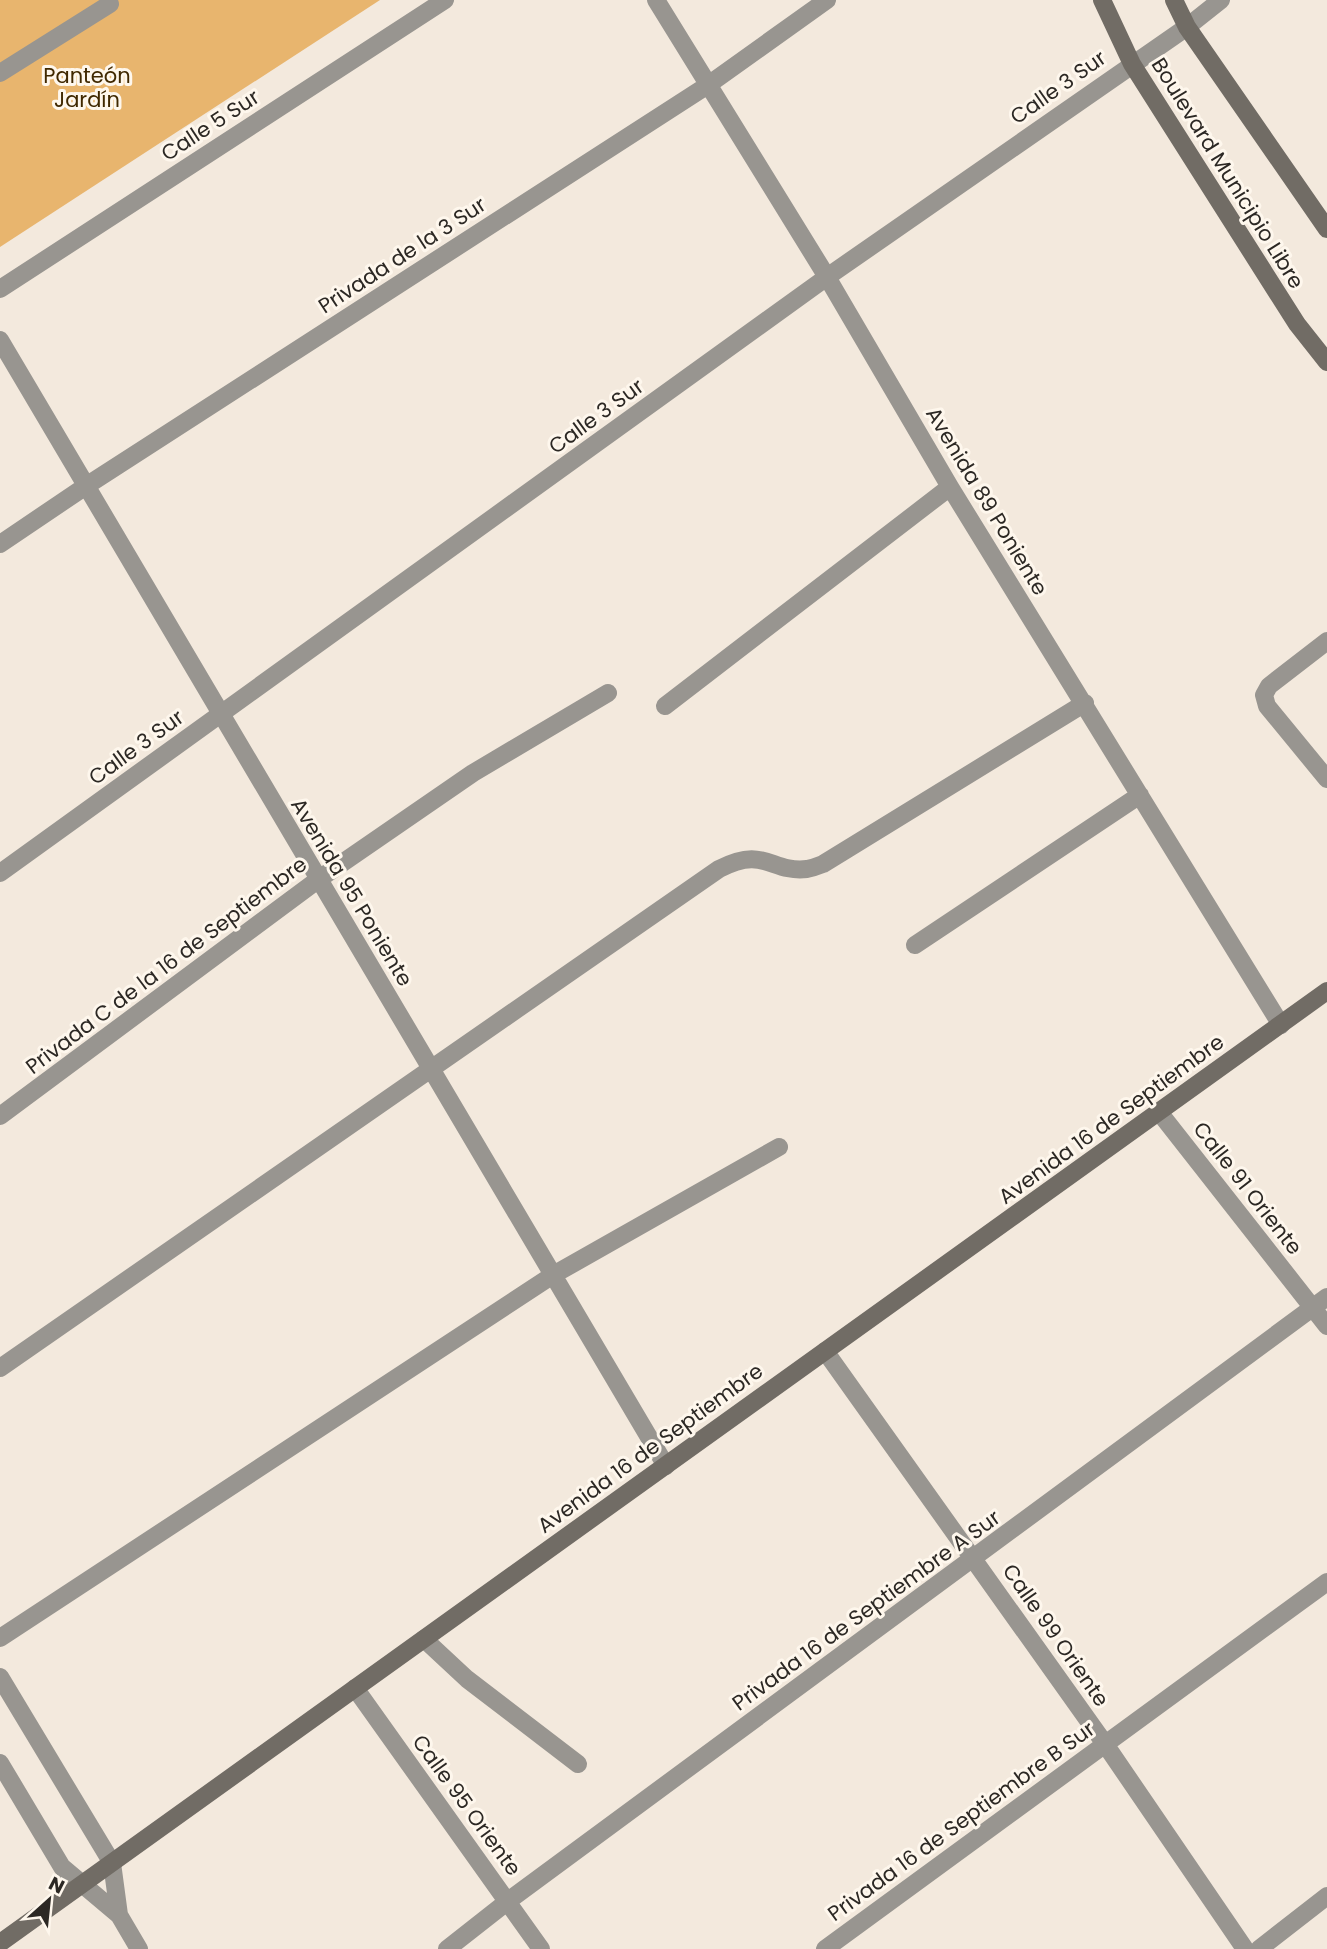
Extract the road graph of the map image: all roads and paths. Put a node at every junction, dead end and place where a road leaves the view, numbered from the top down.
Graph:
1 (445, 0) edge
2 (656, 0) edge
3 (827, 0) edge
4 (1102, 0) edge
5 (1174, 0) edge
6 (1221, 0) edge
7 (110, 4) dead end
8 (1186, 27) junction
9 (1132, 64) junction
10 (0, 73) edge
11 (708, 85) junction
12 (1327, 229) edge
13 (827, 277) junction
14 (0, 289) edge
15 (0, 340) edge
16 (1327, 362) edge
17 (86, 486) junction
18 (950, 486) junction
19 (0, 544) edge
20 (1327, 641) edge
21 (608, 693) dead end
22 (1084, 703) junction
23 (665, 706) dead end
24 (221, 714) junction
25 (1327, 779) edge
26 (1140, 795) junction
27 (0, 873) edge
28 (319, 879) junction
29 (915, 945) dead end
30 (1327, 991) edge
31 (1280, 1025) junction
32 (431, 1069) junction
33 (1159, 1112) junction
34 (0, 1116) edge
35 (779, 1147) dead end
36 (553, 1275) junction
37 (1320, 1303) edge
38 (1327, 1325) edge
39 (825, 1351) junction
40 (0, 1367) edge
41 (666, 1466) junction
42 (975, 1558) junction
43 (1327, 1582) edge
44 (0, 1638) edge
45 (424, 1639) junction
46 (0, 1677) edge
47 (355, 1688) junction
48 (1105, 1744) junction
49 (0, 1763) edge
50 (578, 1764) dead end
51 (111, 1863) junction
52 (82, 1885) junction
53 (1327, 1896) edge
54 (508, 1902) junction
55 (119, 1915) junction
56 (0, 1943) edge
57 (139, 1949) edge
58 (447, 1949) edge
59 (541, 1949) edge
60 (825, 1949) edge
61 (1245, 1949) edge
62 (1259, 1949) edge

1 - 14 street, Calle 5 Sur
2 - 11 street, Avenida 89 Poniente
3 - 11 street, Privada de la 3 Sur
4 - 9 main road, Boulevard Municipio Libre
5 - 8 main road, Boulevard Municipio Libre
6 - 8 street, Calle 3 Sur
7 - 10 street
8 - 9 street, Calle 3 Sur
8 - 12 main road, Boulevard Municipio Libre
9 - 13 street, Calle 3 Sur
9 - 16 main road, Boulevard Municipio Libre
11 - 13 street, Avenida 89 Poniente
11 - 17 street, Privada de la 3 Sur
13 - 18 street, Avenida 89 Poniente
13 - 24 street, Calle 3 Sur
15 - 17 street, Avenida 95 Poniente
17 - 19 street, Privada de la 3 Sur
17 - 24 street, Avenida 95 Poniente
18 - 22 street, Avenida 89 Poniente
18 - 23 street
20 - 25 street
21 - 28 street, Privada C de la 16 de Septiembre
22 - 26 street, Avenida 89 Poniente
22 - 32 street
24 - 27 street, Calle 3 Sur
24 - 28 street, Avenida 95 Poniente
26 - 29 street
26 - 31 street, Avenida 89 Poniente
28 - 32 street, Avenida 95 Poniente
28 - 34 street, Privada C de la 16 de Septiembre
30 - 31 main road, Avenida 16 de Septiembre
31 - 33 main road, Avenida 16 de Septiembre
32 - 36 street, Avenida 95 Poniente
32 - 40 street
33 - 37 street, Calle 91 Oriente
33 - 39 main road, Avenida 16 de Septiembre
35 - 36 street
36 - 41 street, Avenida 95 Poniente
36 - 44 street
37 - 38 street, Calle 91 Oriente
37 - 42 street, Privada 16 de Septiembre A Sur
39 - 41 main road, Avenida 16 de Septiembre
39 - 42 street, Calle 99 Oriente
41 - 45 main road, Avenida 16 de Septiembre
42 - 48 street, Calle 99 Oriente
42 - 54 street, Privada 16 de Septiembre A Sur
43 - 48 street, Privada 16 de Septiembre B Sur
45 - 47 main road, Avenida 16 de Septiembre
45 - 50 street
46 - 51 street
47 - 51 main road, Avenida 16 de Septiembre
47 - 54 street, Calle 95 Oriente
48 - 60 street, Privada 16 de Septiembre B Sur
48 - 61 street, Calle 99 Oriente
49 - 52 street
51 - 52 main road, Avenida 16 de Septiembre
51 - 55 street
52 - 55 street
52 - 56 main road, Avenida 16 de Septiembre
53 - 62 street
54 - 58 street, Privada 16 de Septiembre A Sur
54 - 59 street, Calle 95 Oriente
55 - 57 street

